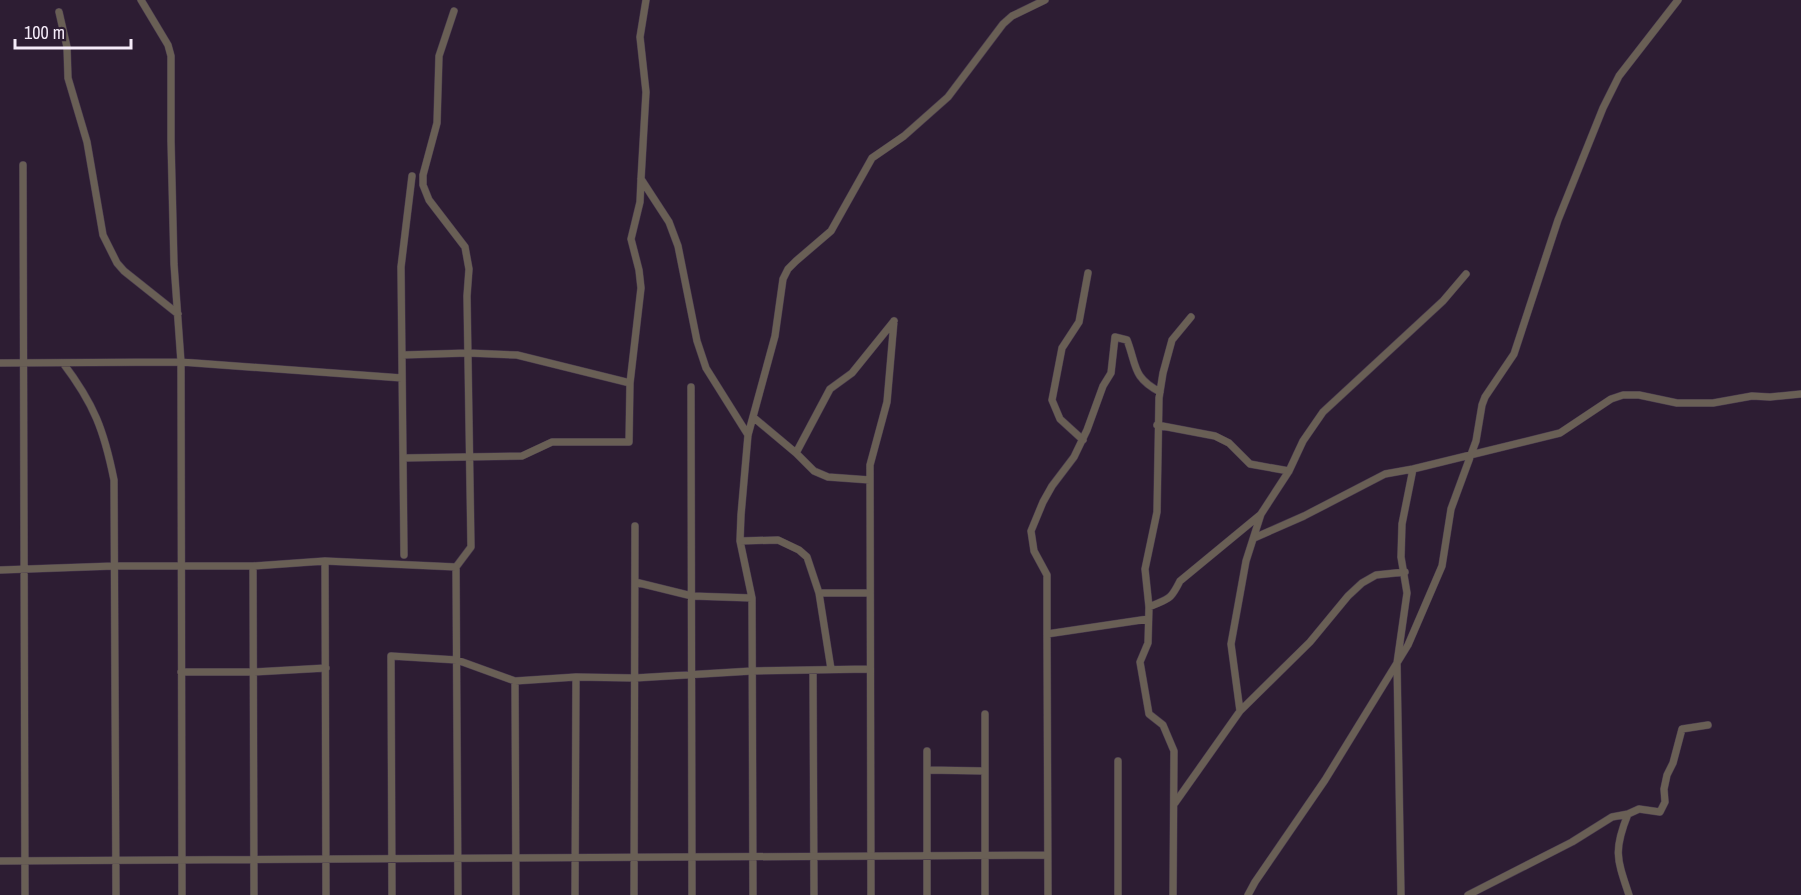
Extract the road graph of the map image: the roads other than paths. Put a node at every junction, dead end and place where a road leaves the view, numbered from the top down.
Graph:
1 (141, 0) edge
2 (645, 0) edge
3 (1045, 0) edge
4 (1678, 0) edge
5 (454, 11) dead end
6 (59, 12) dead end
7 (23, 165) dead end
8 (412, 176) dead end
9 (641, 179) junction
10 (1088, 273) dead end
11 (1466, 274) dead end
12 (178, 314) junction
13 (1191, 317) dead end
14 (468, 353) junction
15 (402, 354) junction
16 (181, 362) junction
17 (0, 363) edge
18 (24, 363) junction
19 (63, 363) junction
20 (402, 378) junction
21 (630, 383) junction
22 (691, 387) dead end
23 (1160, 392) junction
24 (1801, 394) edge
25 (753, 417) junction
26 (1157, 424) junction
27 (748, 435) junction
28 (1083, 440) junction
29 (796, 453) junction
30 (1471, 455) junction
31 (470, 457) junction
32 (403, 458) junction
33 (1413, 470) junction
34 (1289, 471) junction
35 (870, 480) junction
36 (1261, 514) junction
37 (634, 526) dead end
38 (1254, 538) junction
39 (740, 541) junction
40 (404, 555) dead end
41 (325, 561) junction
42 (114, 566) junction
43 (180, 566) junction
44 (253, 566) junction
45 (456, 567) junction
46 (24, 569) junction
47 (0, 570) edge
48 (1405, 572) junction
49 (635, 582) junction
50 (870, 592) junction
51 (819, 593) junction
52 (692, 596) junction
53 (752, 598) junction
54 (1149, 607) junction
55 (1148, 619) junction
56 (1047, 634) junction
57 (457, 660) junction
58 (1397, 663) junction
59 (326, 668) junction
60 (831, 669) junction
61 (870, 669) junction
62 (752, 670) junction
63 (813, 670) junction
64 (181, 672) junction
65 (253, 672) junction
66 (692, 674) junction
67 (576, 677) junction
68 (635, 678) junction
69 (515, 681) junction
70 (1240, 711) junction
71 (985, 714) dead end
72 (1708, 725) dead end
73 (927, 751) dead end
74 (1118, 761) dead end
75 (927, 770) junction
76 (985, 771) junction
77 (1175, 803) junction
78 (1628, 814) junction
79 (1047, 855) junction
80 (871, 856) junction
81 (927, 856) junction
82 (985, 856) junction
83 (635, 857) junction
84 (692, 857) junction
85 (753, 857) junction
86 (813, 857) junction
87 (458, 858) junction
88 (516, 858) junction
89 (577, 858) junction
90 (182, 859) junction
91 (254, 859) junction
92 (326, 859) junction
93 (392, 859) junction
94 (116, 860) junction
95 (0, 861) edge
96 (25, 861) junction
97 (25, 895) edge
98 (116, 895) edge
99 (182, 895) edge
100 (254, 895) edge
101 (326, 895) edge
102 (392, 895) edge
103 (458, 895) edge
104 (516, 895) edge
105 (575, 895) edge
106 (634, 895) edge
107 (692, 895) edge
108 (753, 895) edge
109 (814, 895) edge
110 (871, 895) edge
111 (927, 895) edge
112 (985, 895) edge
113 (1048, 895) edge
114 (1118, 895) edge
115 (1173, 895) edge
116 (1248, 895) edge
117 (1401, 895) edge
118 (1468, 895) edge
119 (1629, 895) edge

1 - 12 street
2 - 9 street
3 - 25 street
4 - 30 street
5 - 14 street
6 - 12 street
7 - 18 street
8 - 15 street
9 - 21 street
9 - 27 street
10 - 28 street
11 - 34 street
12 - 16 street
13 - 23 street
14 - 15 street
14 - 21 street
14 - 31 street
15 - 20 street
16 - 19 street
16 - 20 street
16 - 43 street
17 - 18 street
18 - 19 street
18 - 46 street
19 - 42 street
20 - 32 street
21 - 31 street
22 - 52 street
23 - 26 street
23 - 28 street
24 - 30 street
25 - 27 street
25 - 29 street
26 - 34 street
26 - 54 street
27 - 39 street
28 - 56 street
29 - 35 street
29 - 35 street
30 - 33 street
30 - 58 street
31 - 32 street
31 - 45 street
32 - 40 street
33 - 38 street
33 - 48 street
34 - 36 street
35 - 50 street
36 - 38 street
36 - 54 street
37 - 49 street
38 - 70 street
39 - 51 street
39 - 53 street
41 - 44 street
41 - 45 street
41 - 59 street
42 - 43 street
42 - 46 street
42 - 94 street
43 - 44 street
43 - 64 street
44 - 65 street
45 - 57 street
46 - 47 street
46 - 96 street
48 - 58 street
48 - 70 street
49 - 52 street
49 - 68 street
50 - 51 street
50 - 61 street
51 - 60 street
52 - 53 street
52 - 66 street
53 - 62 street
54 - 55 street
55 - 56 street
55 - 77 street
56 - 79 street
57 - 69 street
57 - 87 street
57 - 93 street
58 - 116 street
58 - 117 street
59 - 65 street
59 - 92 street
60 - 61 street
60 - 63 street
61 - 80 street
62 - 63 street
62 - 66 street
62 - 85 street
63 - 86 street
64 - 65 street
64 - 90 street
65 - 91 street
66 - 68 street
66 - 84 street
67 - 68 street
67 - 69 street
67 - 89 street
68 - 83 street
69 - 88 street
70 - 77 street
71 - 76 street
72 - 78 street
73 - 75 street
74 - 114 street
75 - 76 street
75 - 81 street
76 - 82 street
77 - 115 street
78 - 118 street
78 - 119 street
79 - 82 street
79 - 113 street
80 - 81 street
80 - 86 street
80 - 110 street
81 - 82 street
81 - 111 street
82 - 112 street
83 - 84 street
83 - 89 street
83 - 106 street
84 - 85 street
84 - 107 street
85 - 86 street
85 - 108 street
86 - 109 street
87 - 88 street
87 - 93 street
87 - 103 street
88 - 89 street
88 - 104 street
89 - 105 street
90 - 91 street
90 - 94 street
90 - 99 street
91 - 92 street
91 - 100 street
92 - 93 street
92 - 101 street
93 - 102 street
94 - 96 street
94 - 98 street
95 - 96 street
96 - 97 street

